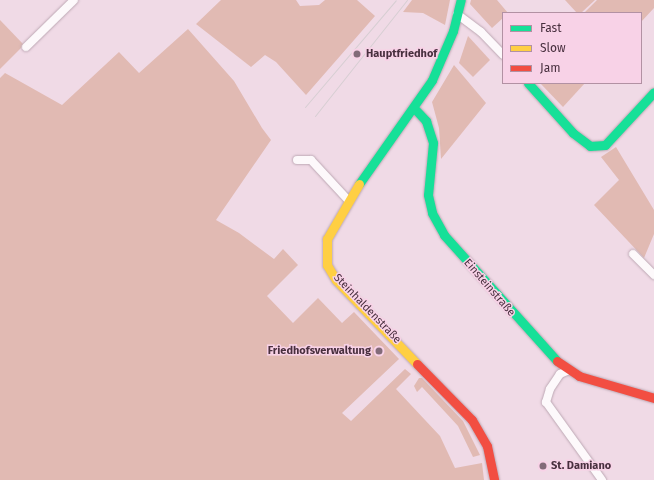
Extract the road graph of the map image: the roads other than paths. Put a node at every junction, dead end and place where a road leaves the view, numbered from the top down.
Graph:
1 (74, 0) edge
2 (462, 0) edge
3 (457, 14) junction
4 (26, 47) dead end
5 (502, 54) edge
6 (529, 84) edge
7 (654, 92) edge
8 (414, 108) junction
9 (297, 160) dead end
10 (348, 200) junction
11 (633, 254) dead end
12 (654, 275) edge
13 (569, 370) junction
14 (654, 398) edge
15 (494, 480) edge
16 (602, 480) edge

1 - 4 street
2 - 3 street, Steinhaldenstraße
3 - 5 street
3 - 8 street, Steinhaldenstraße
6 - 7 street
8 - 10 street, Steinhaldenstraße
8 - 13 street, Einsteinstraße
9 - 10 street
10 - 15 street, Steinhaldenstraße
11 - 12 street
13 - 14 street, Einsteinstraße
13 - 16 street

